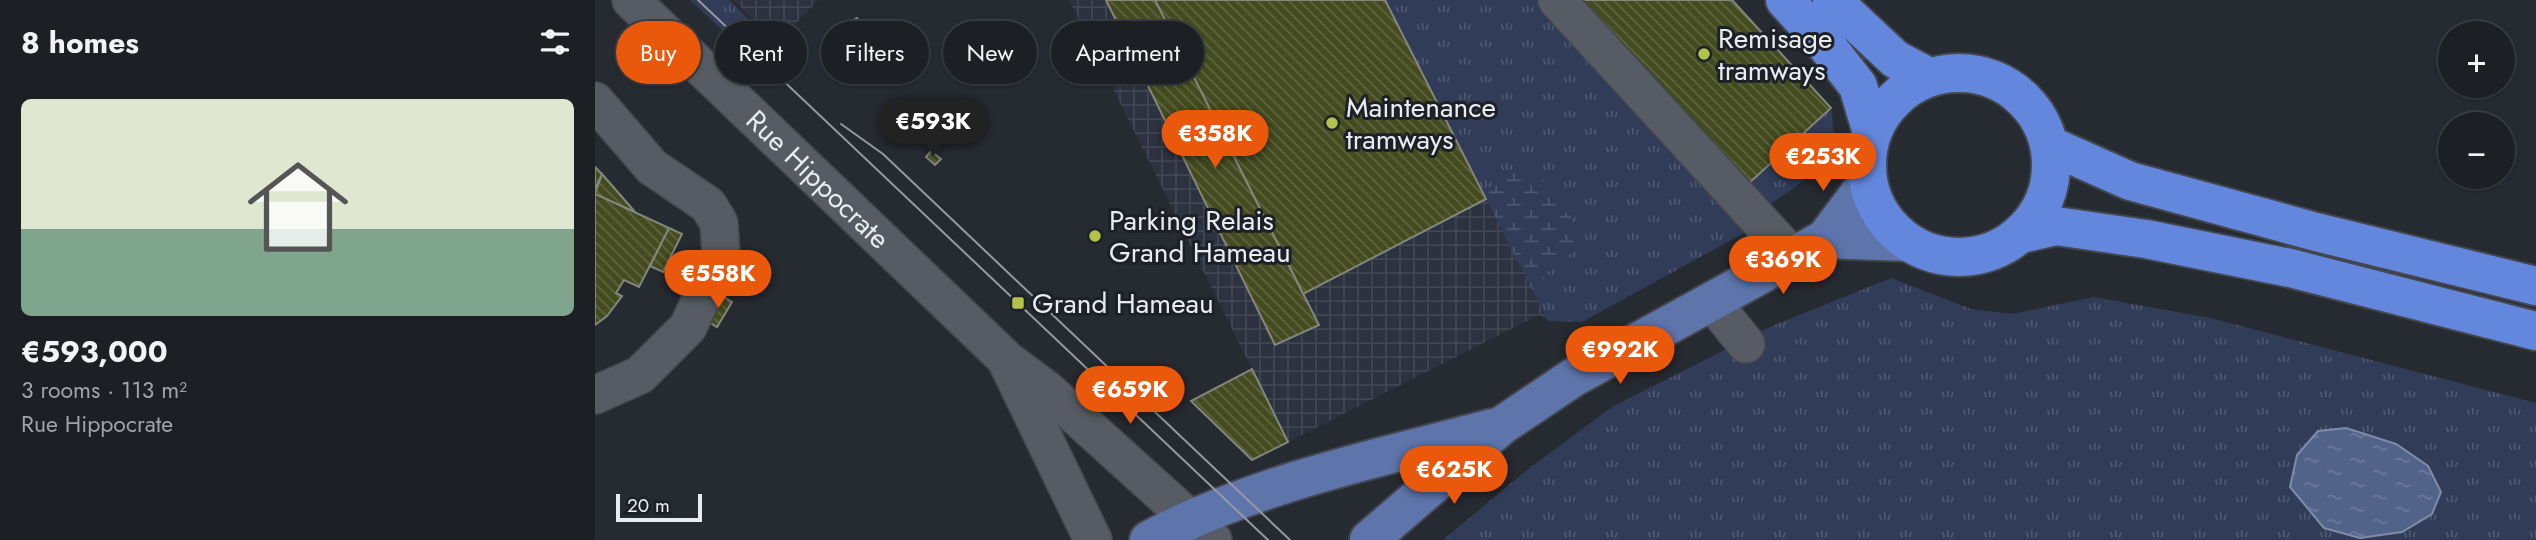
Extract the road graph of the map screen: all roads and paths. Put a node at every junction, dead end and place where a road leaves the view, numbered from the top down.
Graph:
1 (631, 0) edge
2 (1557, 0) edge
3 (1785, 0) edge
4 (1832, 0) edge
5 (1929, 77) junction
6 (595, 101) edge
7 (1872, 134) junction
8 (2049, 145) junction
9 (1868, 181) junction
10 (2021, 234) junction
11 (1908, 242) junction
12 (1809, 248) junction
13 (2536, 286) edge
14 (1712, 302) junction
15 (2536, 331) edge
16 (1746, 344) dead end
17 (1007, 359) junction
18 (595, 395) edge
19 (1501, 426) junction
20 (1201, 529) edge
21 (1093, 540) edge
22 (1149, 540) edge
23 (1369, 540) edge

1 - 17 street, Rue Hippocrate
2 - 12 street
3 - 7 highway
4 - 5 highway
5 - 7 highway
5 - 8 highway
6 - 18 street
7 - 9 highway
8 - 10 highway
8 - 13 highway
9 - 11 highway
9 - 12 main road
10 - 11 highway
10 - 15 highway
11 - 12 main road
12 - 14 main road
14 - 16 street
14 - 19 main road
17 - 20 street, Rue Hippocrate
17 - 21 street, Rue Hippocrate
19 - 20 main road
19 - 23 main road
20 - 22 main road

